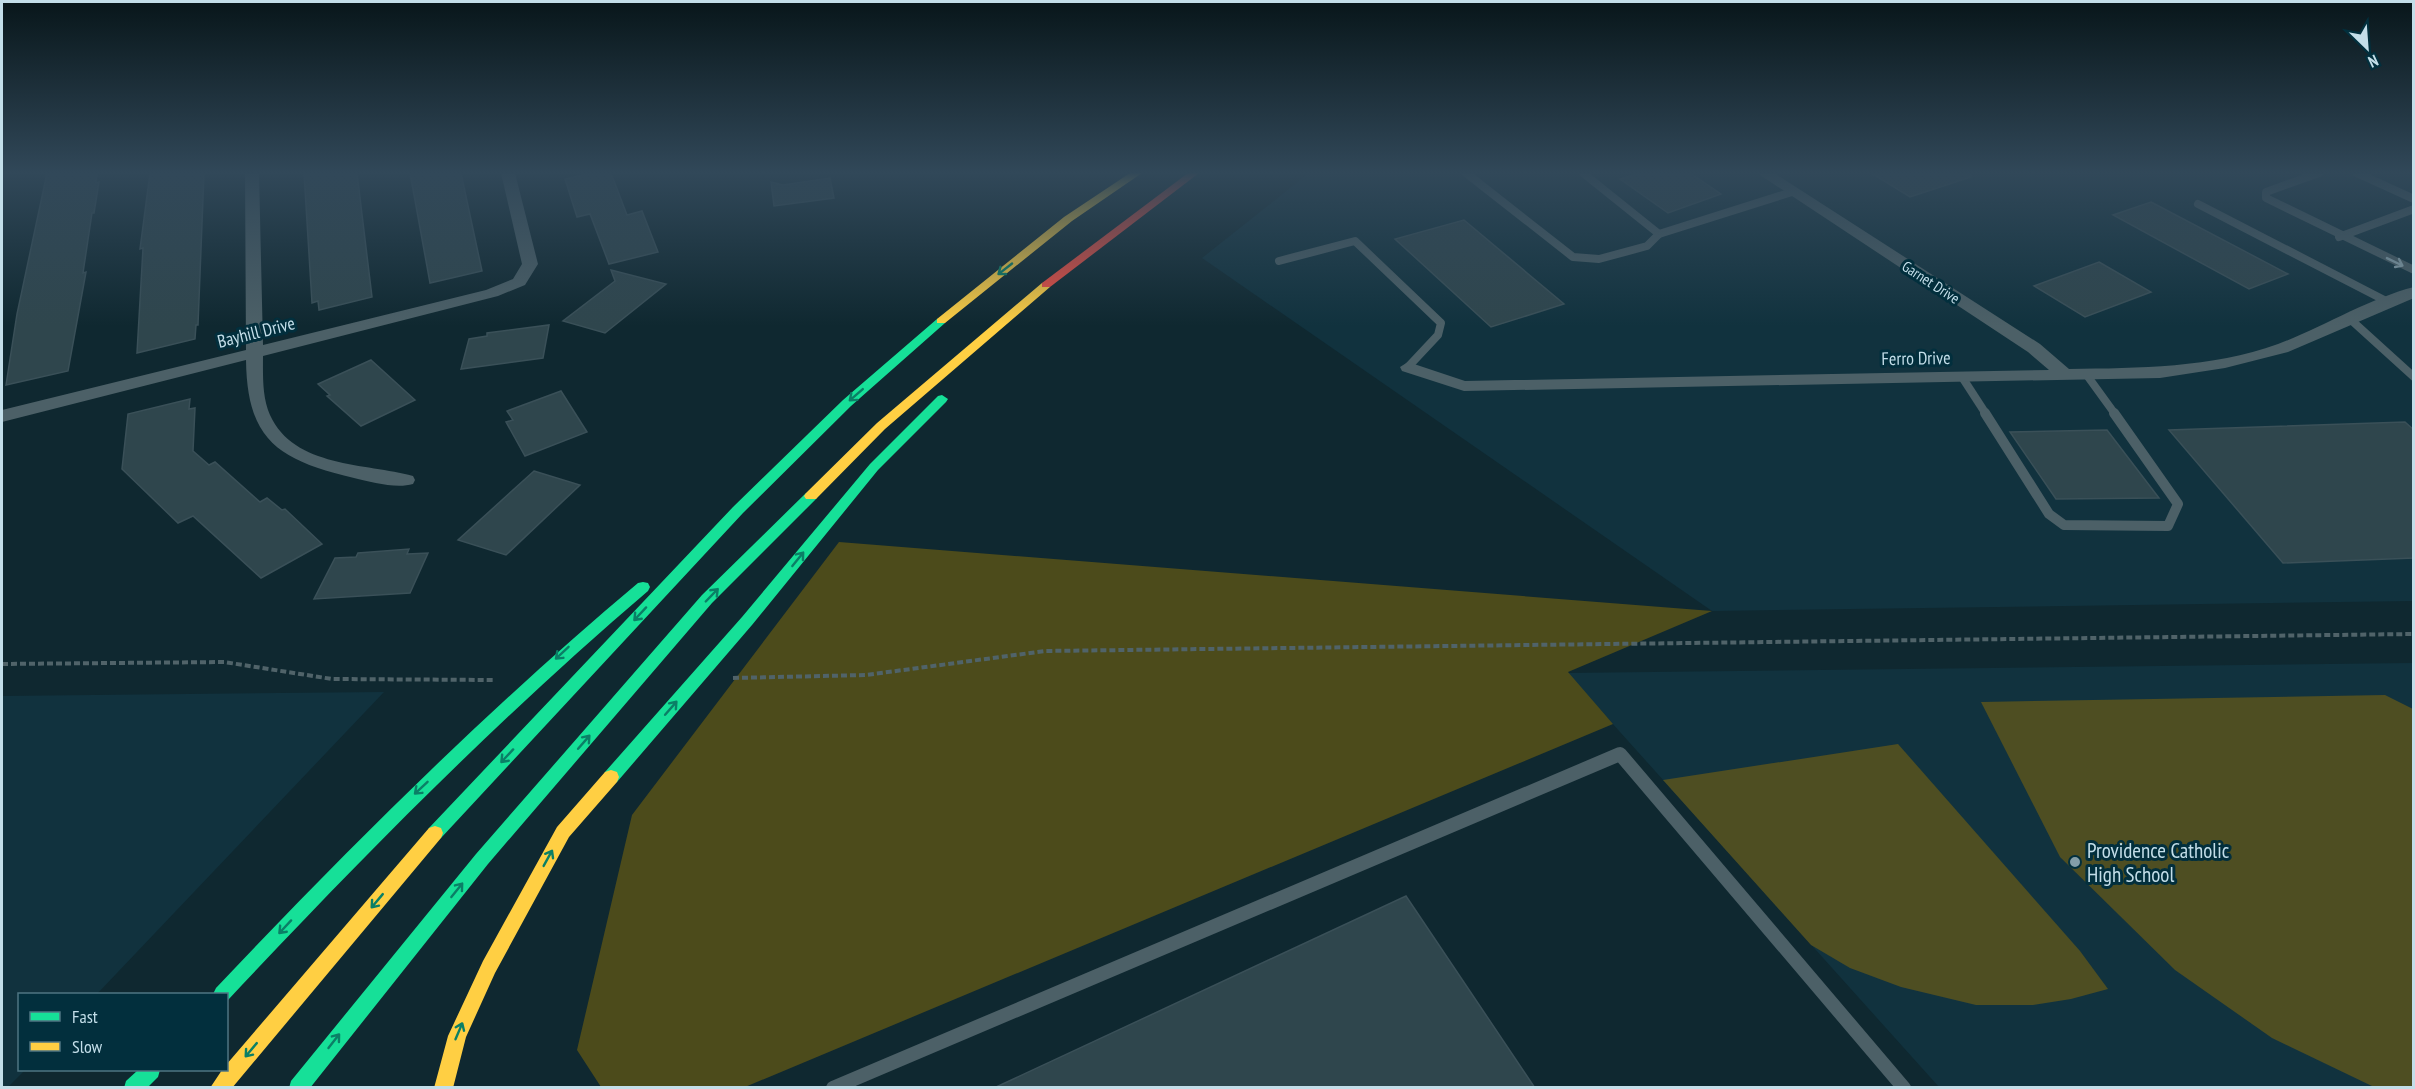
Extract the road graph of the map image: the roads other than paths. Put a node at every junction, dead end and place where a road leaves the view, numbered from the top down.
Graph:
1 (253, 224) edge
2 (520, 224) edge
3 (1062, 224) edge
4 (1127, 224) edge
5 (1531, 224) edge
6 (1646, 224) edge
7 (1691, 224) edge
8 (1841, 224) edge
9 (2236, 224) edge
10 (2314, 224) edge
11 (2374, 224) edge
12 (1659, 234) junction
13 (2339, 237) junction
14 (1103, 242) junction
15 (1279, 261) dead end
16 (2414, 270) edge
17 (2414, 292) edge
18 (2390, 303) junction
19 (2350, 319) junction
20 (993, 349) dead end
21 (254, 353) junction
22 (1408, 367) joint
23 (2412, 374) edge
24 (2065, 375) junction
25 (2086, 375) junction
26 (1962, 377) junction
27 (951, 391) dead end
28 (2, 416) edge
29 (406, 480) dead end
30 (738, 510) junction
31 (223, 993) edge
32 (150, 1071) edge
33 (133, 1088) edge
34 (219, 1088) edge
35 (298, 1088) edge
36 (443, 1088) edge
37 (833, 1088) edge
38 (1904, 1088) edge

1 - 21 street
2 - 21 street, Bayhill Drive
3 -> 30 highway
4 - 14 highway
5 - 12 lane
6 - 12 lane
7 - 12 lane
8 - 24 street, Garnet Drive
9 - 18 lane
10 - 13 lane
11 - 13 lane
13 -> 16 lane
14 - 20 highway
35 -> 14 highway
15 - 22 lane
17 - 18 street, Ferro Drive
18 - 19 street, Ferro Drive
19 - 23 lane
19 - 25 street, Ferro Drive
21 - 28 street, Bayhill Drive
21 - 29 street
22 - 26 street, Ferro Drive
24 - 25 street, Ferro Drive
24 - 26 street, Ferro Drive
25 - 26 lane
36 -> 27 highway
30 -> 31 highway
30 -> 34 highway
32 - 33 highway
37 - 38 lane

